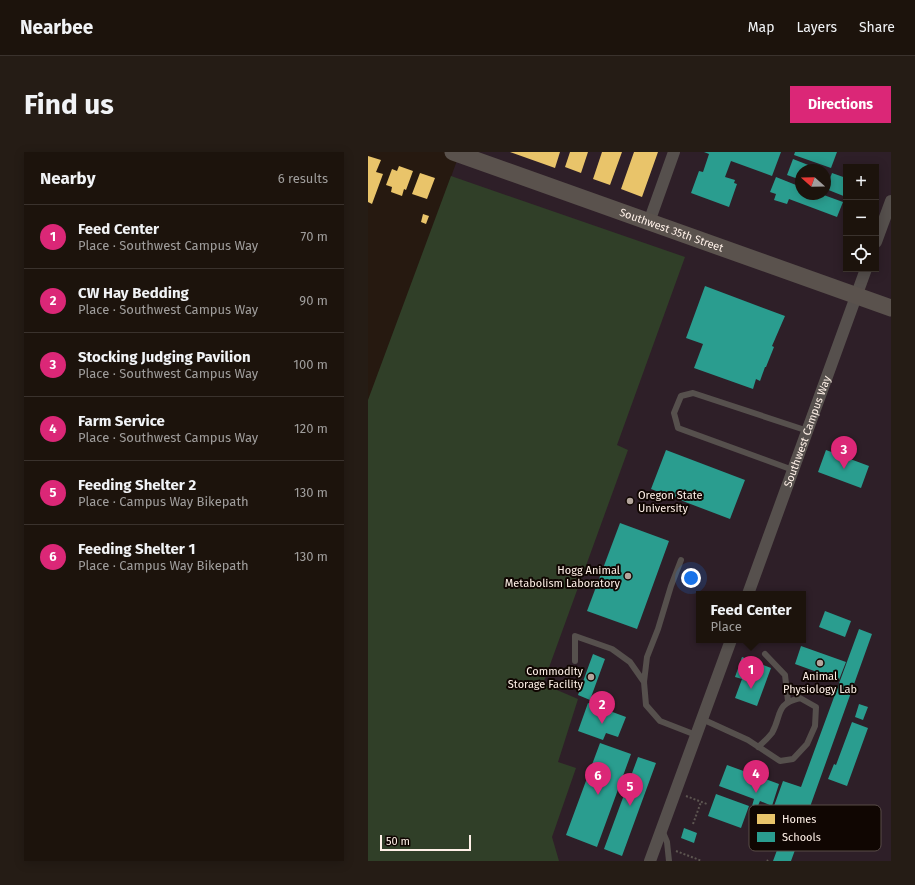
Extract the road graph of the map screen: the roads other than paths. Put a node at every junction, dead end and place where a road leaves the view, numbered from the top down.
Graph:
1 (452, 152) edge
2 (674, 152) edge
3 (891, 201) edge
4 (649, 222) junction
5 (878, 236) edge
6 (865, 272) edge
7 (856, 296) junction
8 (891, 308) edge
9 (808, 431) junction
10 (794, 470) junction
11 (681, 560) dead end
12 (749, 591) edge
13 (730, 643) edge
14 (765, 654) dead end
15 (575, 661) dead end
16 (644, 682) junction
17 (788, 701) junction
18 (702, 719) junction
19 (696, 735) junction
20 (758, 747) junction
21 (662, 828) junction
22 (650, 861) edge
23 (669, 861) edge

1 - 4 main road, Southwest 35th Street
2 - 4 street
3 - 5 street
4 - 7 main road, Southwest 35th Street
6 - 7 street, Southwest Campus Way
7 - 8 main road, Southwest 35th Street
7 - 9 street, Southwest Campus Way
9 - 10 street, Southwest Campus Way
9 - 10 lane
10 - 12 street, Southwest Campus Way
11 - 16 lane
13 - 18 street
14 - 17 lane
15 - 16 lane
16 - 19 lane
17 - 20 lane
17 - 20 lane
18 - 19 street
18 - 20 lane
19 - 21 street
21 - 22 street
21 - 23 lane

